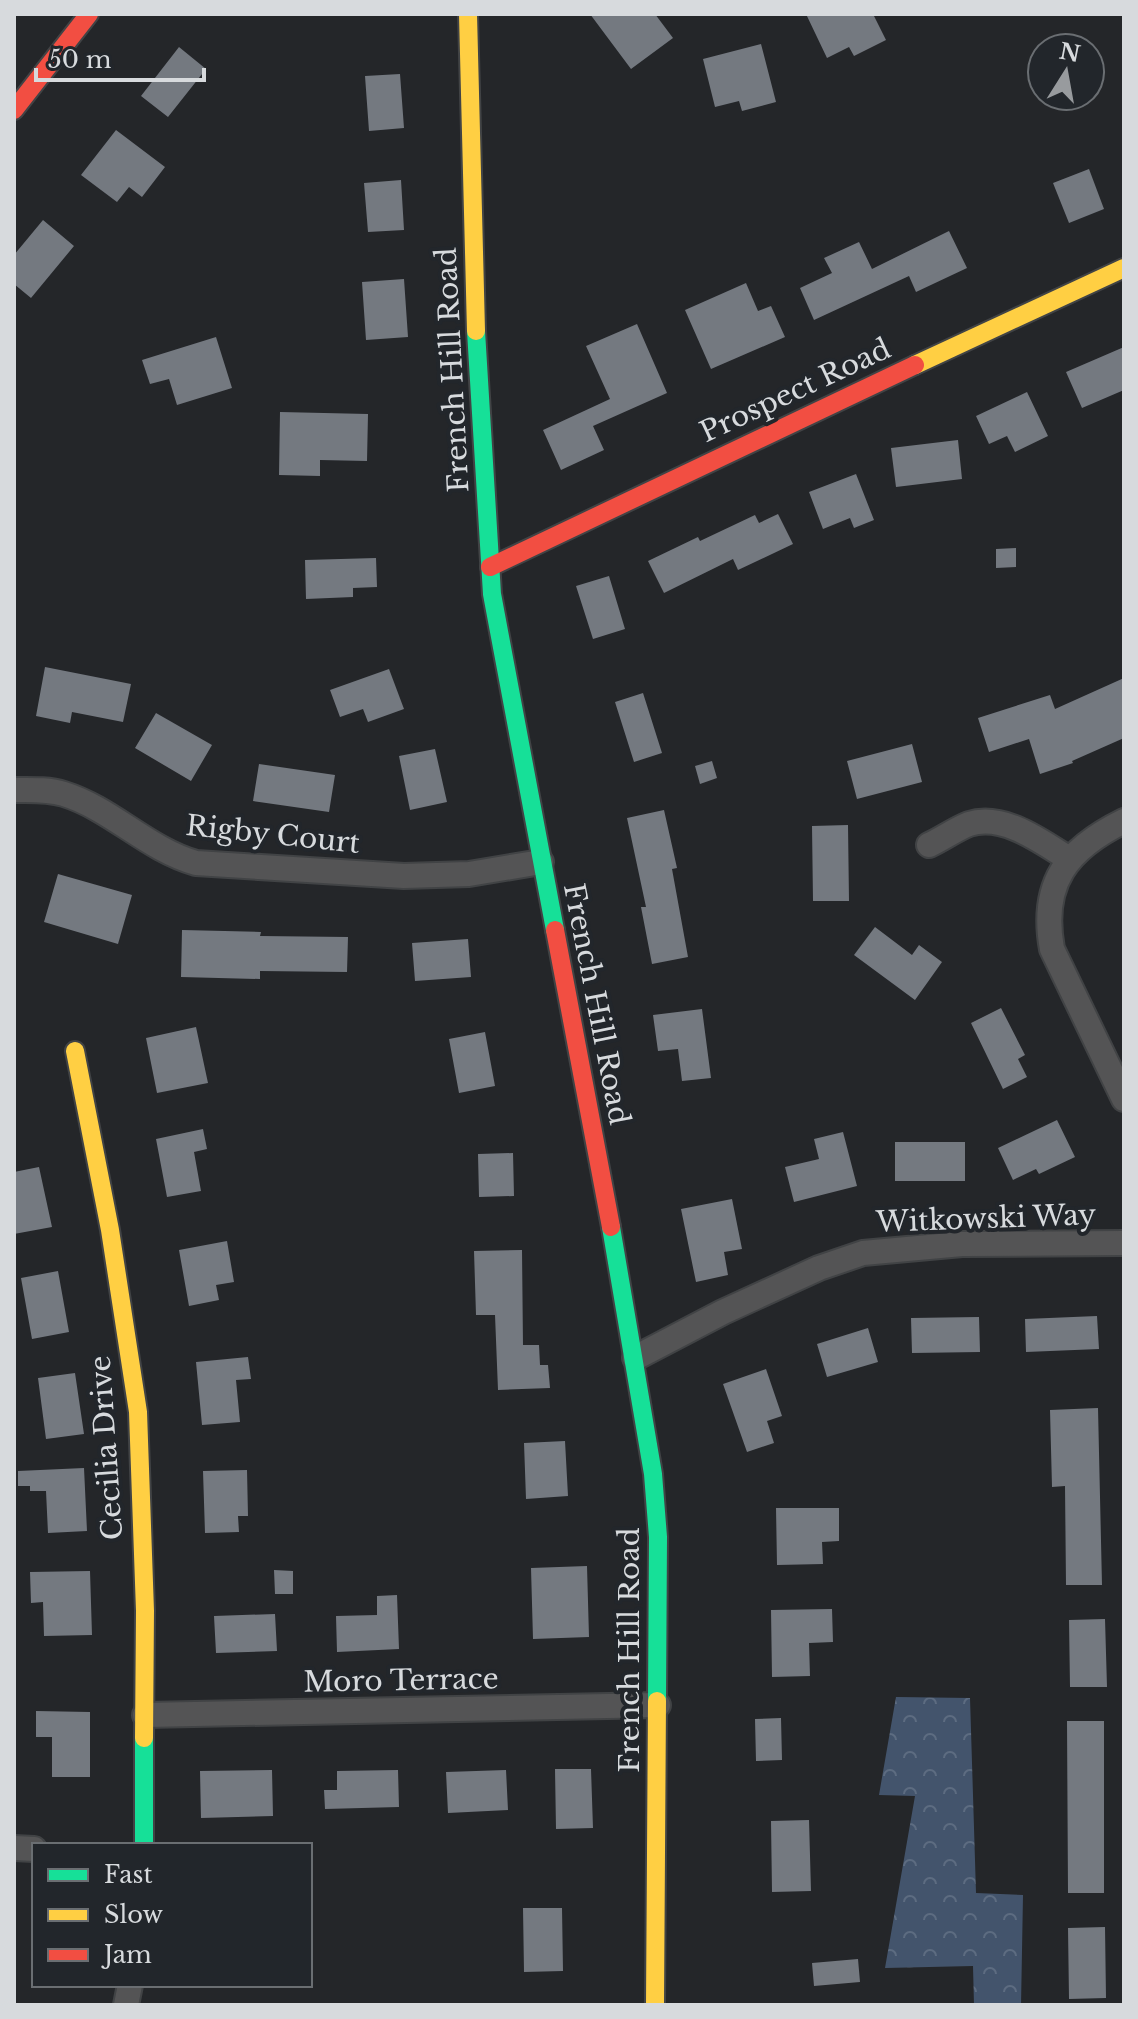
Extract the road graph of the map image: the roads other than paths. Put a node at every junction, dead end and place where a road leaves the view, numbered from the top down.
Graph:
1 (89, 14) edge
2 (468, 14) edge
3 (14, 110) edge
4 (1124, 268) edge
5 (490, 567) junction
6 (14, 790) edge
7 (1124, 821) edge
8 (929, 845) dead end
9 (1069, 859) junction
10 (541, 862) junction
11 (75, 1051) dead end
12 (1124, 1099) edge
13 (1124, 1243) edge
14 (635, 1358) junction
15 (658, 1705) junction
16 (145, 1715) junction
17 (144, 1843) edge
18 (655, 2005) edge

1 - 3 main road
2 - 5 main road, French Hill Road
4 - 5 main road, Prospect Road
5 - 10 main road, French Hill Road
6 - 10 street, Rigby Court
7 - 9 street
8 - 9 street
9 - 12 street
10 - 14 main road, French Hill Road
11 - 16 main road, Cecilia Drive
13 - 14 street, Witkowski Way
14 - 15 main road, French Hill Road
15 - 16 street, Moro Terrace
15 - 18 main road, French Hill Road
16 - 17 main road, Cecilia Drive

